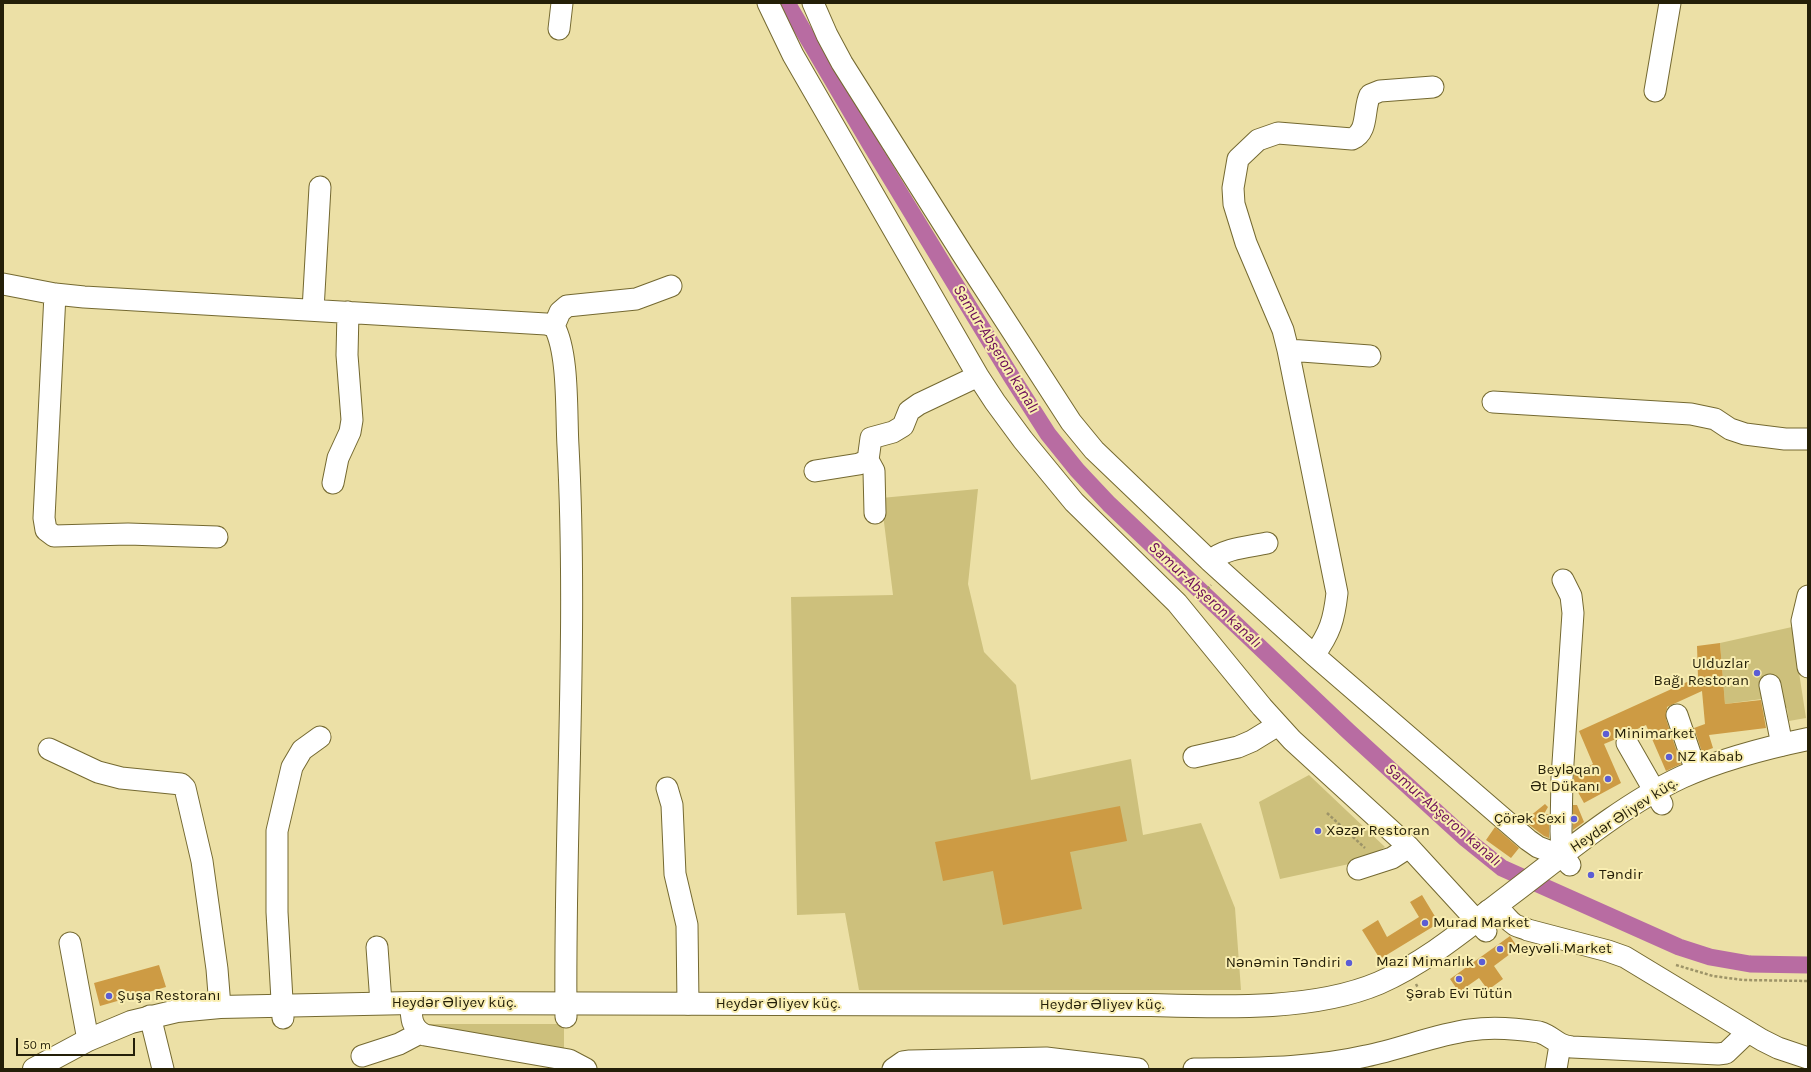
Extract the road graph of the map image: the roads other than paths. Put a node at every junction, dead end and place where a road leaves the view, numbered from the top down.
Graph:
1 (562, 3) edge
2 (768, 3) edge
3 (813, 3) edge
4 (1670, 3) edge
5 (559, 29) dead end
6 (1433, 87) dead end
7 (1655, 91) dead end
8 (320, 187) dead end
9 (3, 284) edge
10 (671, 286) dead end
11 (55, 294) junction
12 (313, 310) junction
13 (348, 312) junction
14 (554, 326) junction
15 (1288, 350) junction
16 (1370, 356) dead end
17 (978, 376) junction
18 (1493, 402) dead end
19 (1808, 439) edge
20 (868, 460) junction
21 (815, 471) dead end
22 (333, 483) dead end
23 (875, 513) dead end
24 (217, 537) dead end
25 (1267, 543) dead end
26 (1210, 561) junction
27 (1563, 580) dead end
28 (1808, 596) edge
29 (1314, 655) junction
30 (1808, 667) edge
31 (1770, 685) dead end
32 (1677, 715) dead end
33 (1278, 725) junction
34 (320, 737) dead end
35 (1808, 739) edge
36 (1627, 743) dead end
37 (1782, 745) junction
38 (49, 749) dead end
39 (1808, 754) edge
40 (1194, 756) dead end
41 (1696, 771) junction
42 (667, 788) dead end
43 (1659, 798) junction
44 (1409, 847) junction
45 (1563, 863) junction
46 (1358, 869) dead end
47 (1496, 914) junction
48 (70, 943) dead end
49 (378, 947) dead end
50 (380, 1003) junction
51 (688, 1004) junction
52 (220, 1007) junction
53 (566, 1010) junction
54 (283, 1011) junction
55 (414, 1017) junction
56 (151, 1023) junction
57 (1748, 1032) junction
58 (88, 1040) junction
59 (1560, 1045) junction
60 (362, 1056) dead end
61 (1808, 1058) edge
62 (1366, 1063) edge
63 (34, 1069) edge
64 (64, 1069) edge
65 (163, 1069) edge
66 (586, 1069) edge
67 (893, 1069) edge
68 (1129, 1069) edge
69 (1194, 1069) edge
70 (1556, 1069) edge

1 - 5 street
2 - 17 street
3 - 26 street
4 - 7 street
6 - 15 street
8 - 12 street
9 - 11 street
10 - 14 street
11 - 12 street
11 - 24 street
12 - 13 street
13 - 14 street
13 - 22 street
14 - 53 street
15 - 16 street
15 - 29 street
17 - 20 street
17 - 33 street
18 - 19 street
20 - 21 street
20 - 23 street
25 - 26 street
26 - 29 street
27 - 45 street
28 - 30 street
29 - 45 street
31 - 37 street
32 - 41 street
33 - 40 street
33 - 44 street
34 - 54 street
35 - 37 main road, Heydər Əliyev küç.
36 - 43 street
37 - 41 main road, Heydər Əliyev küç.
38 - 52 street
39 - 43 main road, Heydər Əliyev küç.
41 - 43 main road, Heydər Əliyev küç.
42 - 51 street
43 - 45 main road, Heydər Əliyev küç.
44 - 46 street
44 - 47 street
45 - 47 main road, Heydər Əliyev küç.
47 - 51 main road, Heydər Əliyev küç.
47 - 53 main road, Heydər Əliyev küç.
47 - 57 street
48 - 58 street
49 - 50 street
50 - 54 main road, Heydər Əliyev küç.
50 - 55 main road, Heydər Əliyev küç.
51 - 53 main road, Heydər Əliyev küç.
52 - 54 main road, Heydər Əliyev küç.
52 - 56 main road, Heydər Əliyev küç.
53 - 55 main road, Heydər Əliyev küç.
54 - 55 main road, Heydər Əliyev küç.
54 - 56 main road, Heydər Əliyev küç.
55 - 60 street
55 - 66 street
56 - 58 main road, Heydər Əliyev küç.
56 - 64 main road, Heydər Əliyev küç.
56 - 65 street
57 - 59 street
57 - 61 street
58 - 63 main road, Heydər Əliyev küç.
59 - 62 street
59 - 70 street
62 - 69 street
67 - 68 street

